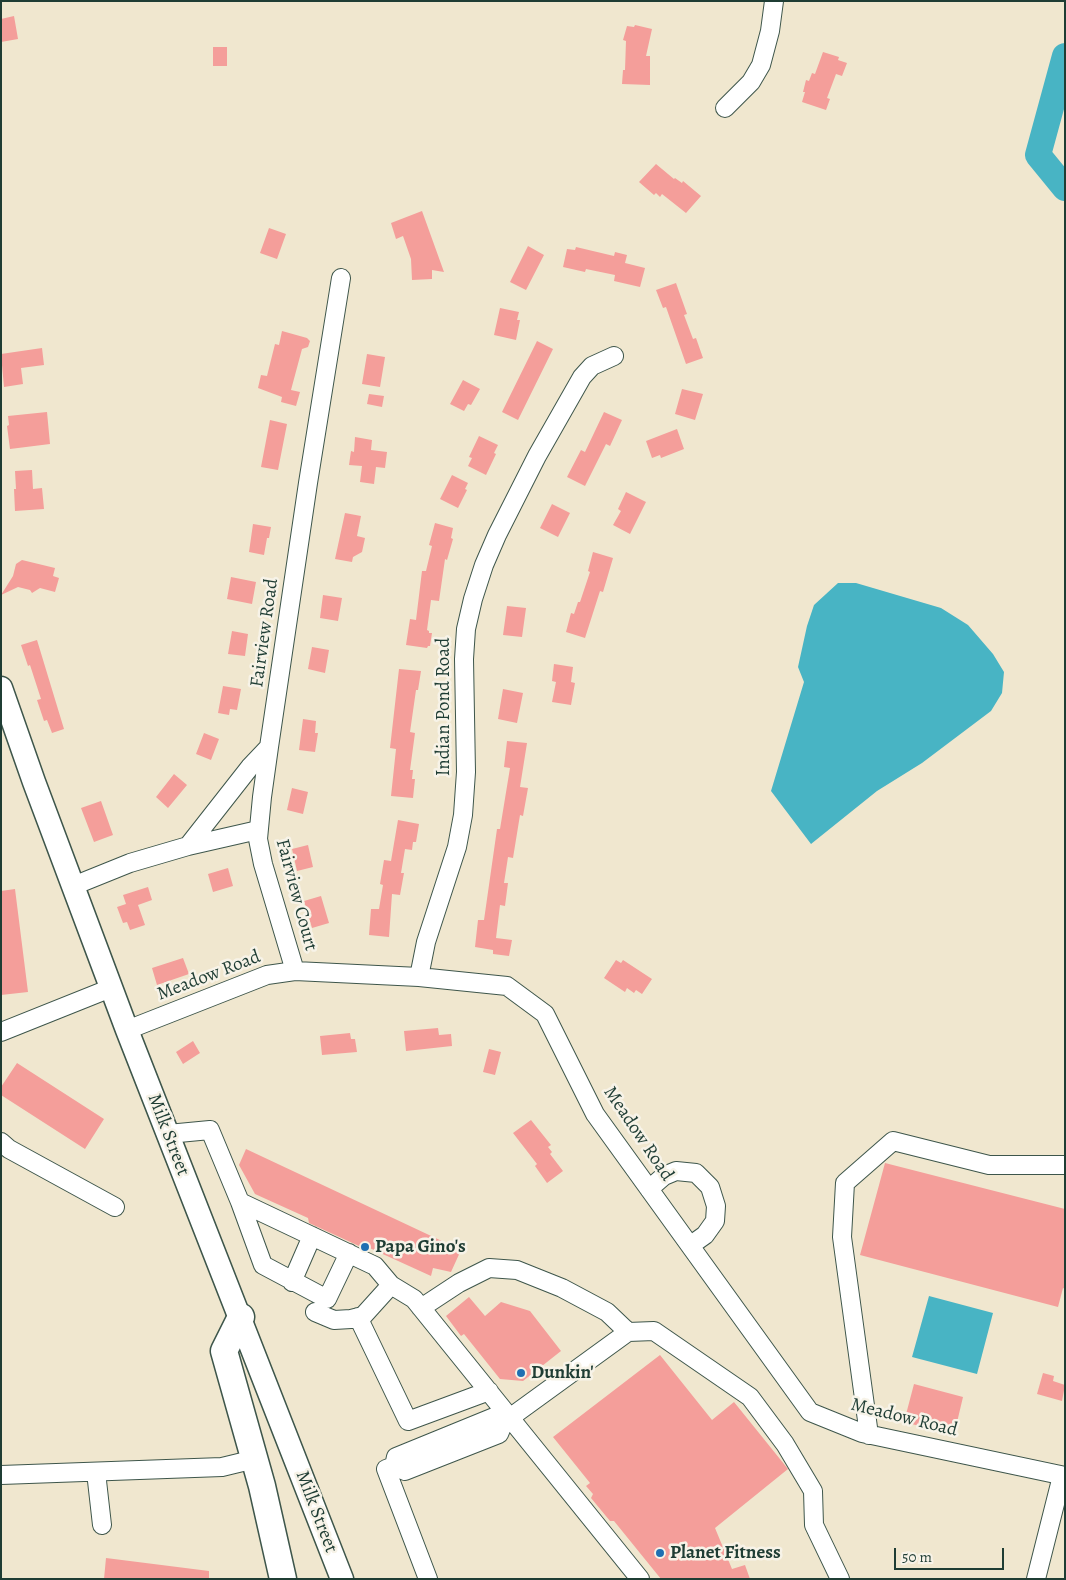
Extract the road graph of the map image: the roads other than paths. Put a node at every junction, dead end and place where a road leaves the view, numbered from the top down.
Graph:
1 (774, 1) edge
2 (725, 108) dead end
3 (341, 278) dead end
4 (614, 356) dead end
5 (1, 688) edge
6 (6, 721) edge
7 (269, 747) junction
8 (258, 830) junction
9 (188, 846) junction
10 (73, 886) junction
11 (295, 971) junction
12 (419, 977) junction
13 (111, 988) junction
14 (127, 1030) junction
15 (1, 1032) edge
16 (168, 1134) junction
17 (4, 1151) edge
18 (1065, 1165) edge
19 (649, 1188) junction
20 (240, 1202) junction
21 (115, 1207) dead end
22 (312, 1236) junction
23 (691, 1245) junction
24 (349, 1253) junction
25 (292, 1282) junction
26 (391, 1285) junction
27 (422, 1308) junction
28 (315, 1312) dead end
29 (241, 1317) junction
30 (358, 1317) junction
31 (628, 1332) junction
32 (489, 1391) junction
33 (508, 1420) junction
34 (869, 1435) junction
35 (255, 1459) junction
36 (96, 1472) junction
37 (1, 1475) edge
38 (1064, 1476) edge
39 (102, 1525) dead end
40 (283, 1579) edge
41 (342, 1579) edge
42 (428, 1579) edge
43 (640, 1579) edge
44 (840, 1579) edge
45 (1036, 1579) edge

1 - 2 street
3 - 7 street, Fairview Road
4 - 12 street, Indian Pond Road
5 - 6 main road, Milk Street
6 - 10 main road, Milk Street
7 - 8 street, Fairview Court
7 - 9 street
8 - 9 street, Fairview Court
8 - 11 street, Fairview Court
9 - 10 street
10 - 13 main road, Milk Street
11 - 12 street, Meadow Road
11 - 14 street, Meadow Road
12 - 19 street, Meadow Road
13 - 14 main road, Milk Street
13 - 15 street
14 - 16 main road, Milk Street
16 - 20 street
16 - 29 main road, Milk Street
17 - 21 street
18 - 34 street
19 - 23 street, Meadow Road
19 - 23 street
20 - 22 street
20 - 25 street
22 - 24 street
22 - 25 street
23 - 34 street, Meadow Road
24 - 25 street
24 - 26 street
26 - 27 street
26 - 30 street
27 - 31 street
27 - 32 street
28 - 30 street
29 - 35 highway
29 - 41 main road, Milk Street
30 - 32 street
31 - 33 street
31 - 44 street
32 - 33 street
33 - 42 street
33 - 43 street
34 - 38 street, Meadow Road
35 - 36 street
35 - 40 highway
36 - 37 street
36 - 39 street
38 - 45 street

